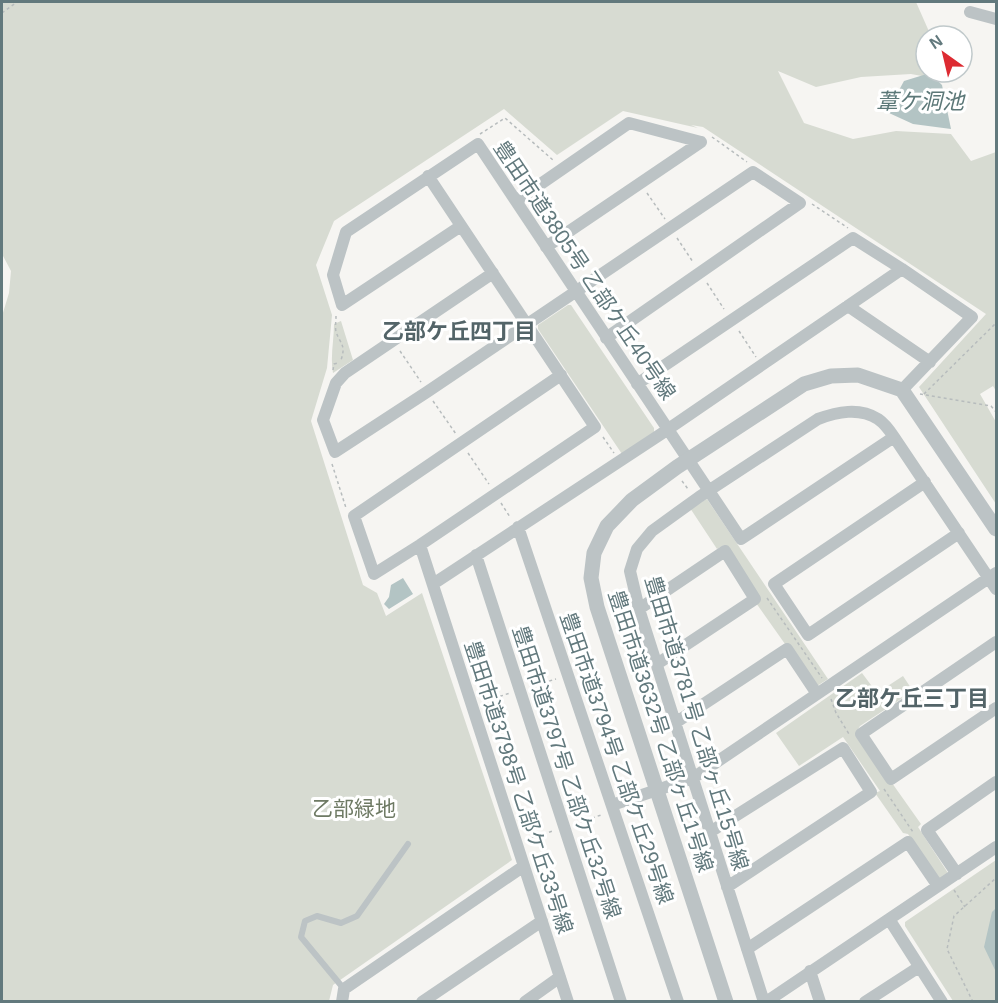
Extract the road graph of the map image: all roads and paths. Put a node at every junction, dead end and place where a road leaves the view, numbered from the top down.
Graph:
1 (17, 2) edge
2 (970, 12) dead end
3 (2, 13) edge
4 (996, 19) edge
5 (707, 134) dead end
6 (474, 138) dead end
7 (556, 163) dead end
8 (753, 166) dead end
9 (428, 176) junction
10 (640, 182) junction
11 (516, 201) junction
12 (808, 201) dead end
13 (461, 226) junction
14 (670, 228) junction
15 (854, 232) dead end
16 (546, 247) junction
17 (902, 269) junction
18 (493, 273) junction
19 (700, 273) junction
20 (576, 292) junction
21 (848, 306) junction
22 (336, 313) dead end
23 (731, 320) junction
24 (996, 323) edge
25 (527, 325) junction
26 (606, 338) junction
27 (393, 340) junction
28 (930, 362) junction
29 (761, 365) junction
30 (333, 373) dead end
31 (561, 375) junction
32 (637, 384) junction
33 (907, 391) junction
34 (427, 392) junction
35 (924, 394) junction
36 (996, 412) edge
37 (595, 427) junction
38 (667, 429) junction
39 (894, 437) junction
40 (461, 443) junction
41 (331, 460) dead end
42 (619, 461) junction
43 (681, 468) junction
44 (925, 482) junction
45 (709, 491) junction
46 (496, 495) junction
47 (695, 500) junction
48 (349, 515) dead end
49 (515, 524) junction
50 (996, 529) edge
51 (959, 533) junction
52 (420, 545) junction
53 (476, 555) junction
54 (993, 576) edge
55 (433, 584) junction
56 (996, 589) edge
57 (639, 609) junction
58 (808, 635) junction
59 (996, 642) edge
60 (786, 649) junction
61 (657, 664) junction
62 (568, 675) junction
63 (520, 690) junction
64 (823, 690) junction
65 (472, 706) junction
66 (996, 708) edge
67 (675, 723) junction
68 (853, 741) dead end
69 (693, 778) junction
70 (996, 782) edge
71 (882, 786) dead end
72 (657, 790) junction
73 (613, 808) junction
74 (565, 827) junction
75 (710, 832) junction
76 (916, 836) dead end
77 (516, 842) junction
78 (408, 844) dead end
79 (996, 847) edge
80 (524, 866) junction
81 (996, 878) edge
82 (947, 880) junction
83 (727, 887) junction
84 (965, 907) junction
85 (889, 919) junction
86 (542, 921) junction
87 (747, 949) junction
88 (919, 967) junction
89 (810, 971) junction
90 (560, 977) junction
91 (343, 995) edge
92 (422, 1002) edge
93 (525, 1002) edge
94 (568, 1002) edge
95 (621, 1002) edge
96 (678, 1002) edge
97 (726, 1002) edge
98 (765, 1002) edge
99 (820, 1002) edge
100 (865, 1002) edge
101 (942, 1002) edge
102 (973, 1002) edge

1 - 3 path
2 - 4 street
5 - 8 path
6 - 7 path
9 - 11 street, 豊田市道3805号 乙部ケ丘40号線
9 - 13 street
9 - 13 street, 豊田市道3805号 乙部ケ丘40号線
10 - 11 street
10 - 14 path
10 - 16 street
11 - 16 street, 豊田市道3805号 乙部ケ丘40号線
12 - 15 path
13 - 18 street
14 - 19 path
14 - 19 street
14 - 20 street
16 - 20 street, 豊田市道3805号 乙部ケ丘40号線
17 - 21 street
17 - 23 street
17 - 28 street
18 - 25 street
18 - 27 street
19 - 23 path
19 - 26 street
20 - 25 street
20 - 26 street, 豊田市道3805号 乙部ケ丘40号線
21 - 28 street
21 - 29 street
22 - 30 path
23 - 29 path
23 - 32 street
24 - 35 path
25 - 31 street
25 - 34 street
26 - 32 street, 豊田市道3805号 乙部ケ丘40号線
27 - 34 path
27 - 34 street
28 - 33 street
29 - 38 street
31 - 37 street
31 - 40 street
32 - 38 street, 豊田市道3805号 乙部ケ丘40号線
33 - 35 path
33 - 43 street, 豊田市道3632号 乙部ヶ丘1号線
33 - 50 street
34 - 40 path
35 - 36 path
37 - 42 path
37 - 46 street
38 - 42 street
38 - 43 street, 豊田市道3805号 乙部ケ丘40号線
39 - 44 street, 豊田市道3781号 乙部ヶ丘15号線
39 - 45 street, 豊田市道3781号 乙部ヶ丘15号線
39 - 45 street, 豊田市道3805号 乙部ケ丘40号線
40 - 46 path
40 - 52 street
41 - 48 path
42 - 49 street
43 - 45 street, 豊田市道3805号 乙部ケ丘40号線
43 - 47 path
43 - 72 street, 豊田市道3632号 乙部ヶ丘1号線
44 - 51 street, 豊田市道3781号 乙部ヶ丘15号線
44 - 58 street
45 - 47 street, 豊田市道3781号 乙部ヶ丘15号線
46 - 49 path
46 - 52 street
47 - 57 street, 豊田市道3781号 乙部ヶ丘15号線
49 - 53 street
49 - 62 street, 豊田市道3794号 乙部ケ丘29号線
51 - 54 street, 豊田市道3781号 乙部ヶ丘15号線
51 - 58 street
52 - 55 street, 豊田市道3798号 乙部ケ丘33号線
53 - 55 street
53 - 63 street, 豊田市道3797号 乙部ケ丘32号線
54 - 56 street, 豊田市道3781号 乙部ヶ丘15号線
54 - 64 street
55 - 65 street, 豊田市道3798号 乙部ケ丘33号線
57 - 61 street, 豊田市道3781号 乙部ヶ丘15号線
57 - 61 street
58 - 60 path
59 - 66 street
60 - 64 street
60 - 67 street
61 - 67 street, 豊田市道3781号 乙部ヶ丘15号線
62 - 63 path
62 - 73 street, 豊田市道3794号 乙部ケ丘29号線
63 - 65 path
63 - 74 street, 豊田市道3797号 乙部ケ丘32号線
64 - 68 path
64 - 69 street
65 - 77 street, 豊田市道3798号 乙部ケ丘33号線
67 - 69 street, 豊田市道3781号 乙部ヶ丘15号線
69 - 72 street
69 - 75 street, 豊田市道3781号 乙部ヶ丘15号線
70 - 82 street
71 - 76 path
72 - 73 street
72 - 97 street, 豊田市道3632号 乙部ヶ丘1号線
73 - 74 path
73 - 96 street, 豊田市道3794号 乙部ケ丘29号線
74 - 77 path
74 - 95 street, 豊田市道3797号 乙部ケ丘32号線
75 - 83 street, 豊田市道3781号 乙部ヶ丘15号線
75 - 83 street
77 - 80 street, 豊田市道3798号 乙部ケ丘33号線
78 - 91 lane
79 - 82 street
80 - 86 street, 豊田市道3798号 乙部ケ丘33号線
80 - 91 street
81 - 84 path
82 - 84 path
82 - 85 street
82 - 87 street
83 - 87 street, 豊田市道3781号 乙部ヶ丘15号線
84 - 102 path
85 - 88 street
85 - 89 street
86 - 90 street, 豊田市道3798号 乙部ケ丘33号線
86 - 92 street
87 - 98 street, 豊田市道3781号 乙部ヶ丘15号線
88 - 100 street
88 - 101 street
89 - 98 street
89 - 99 street
90 - 93 street
90 - 94 street, 豊田市道3798号 乙部ケ丘33号線

